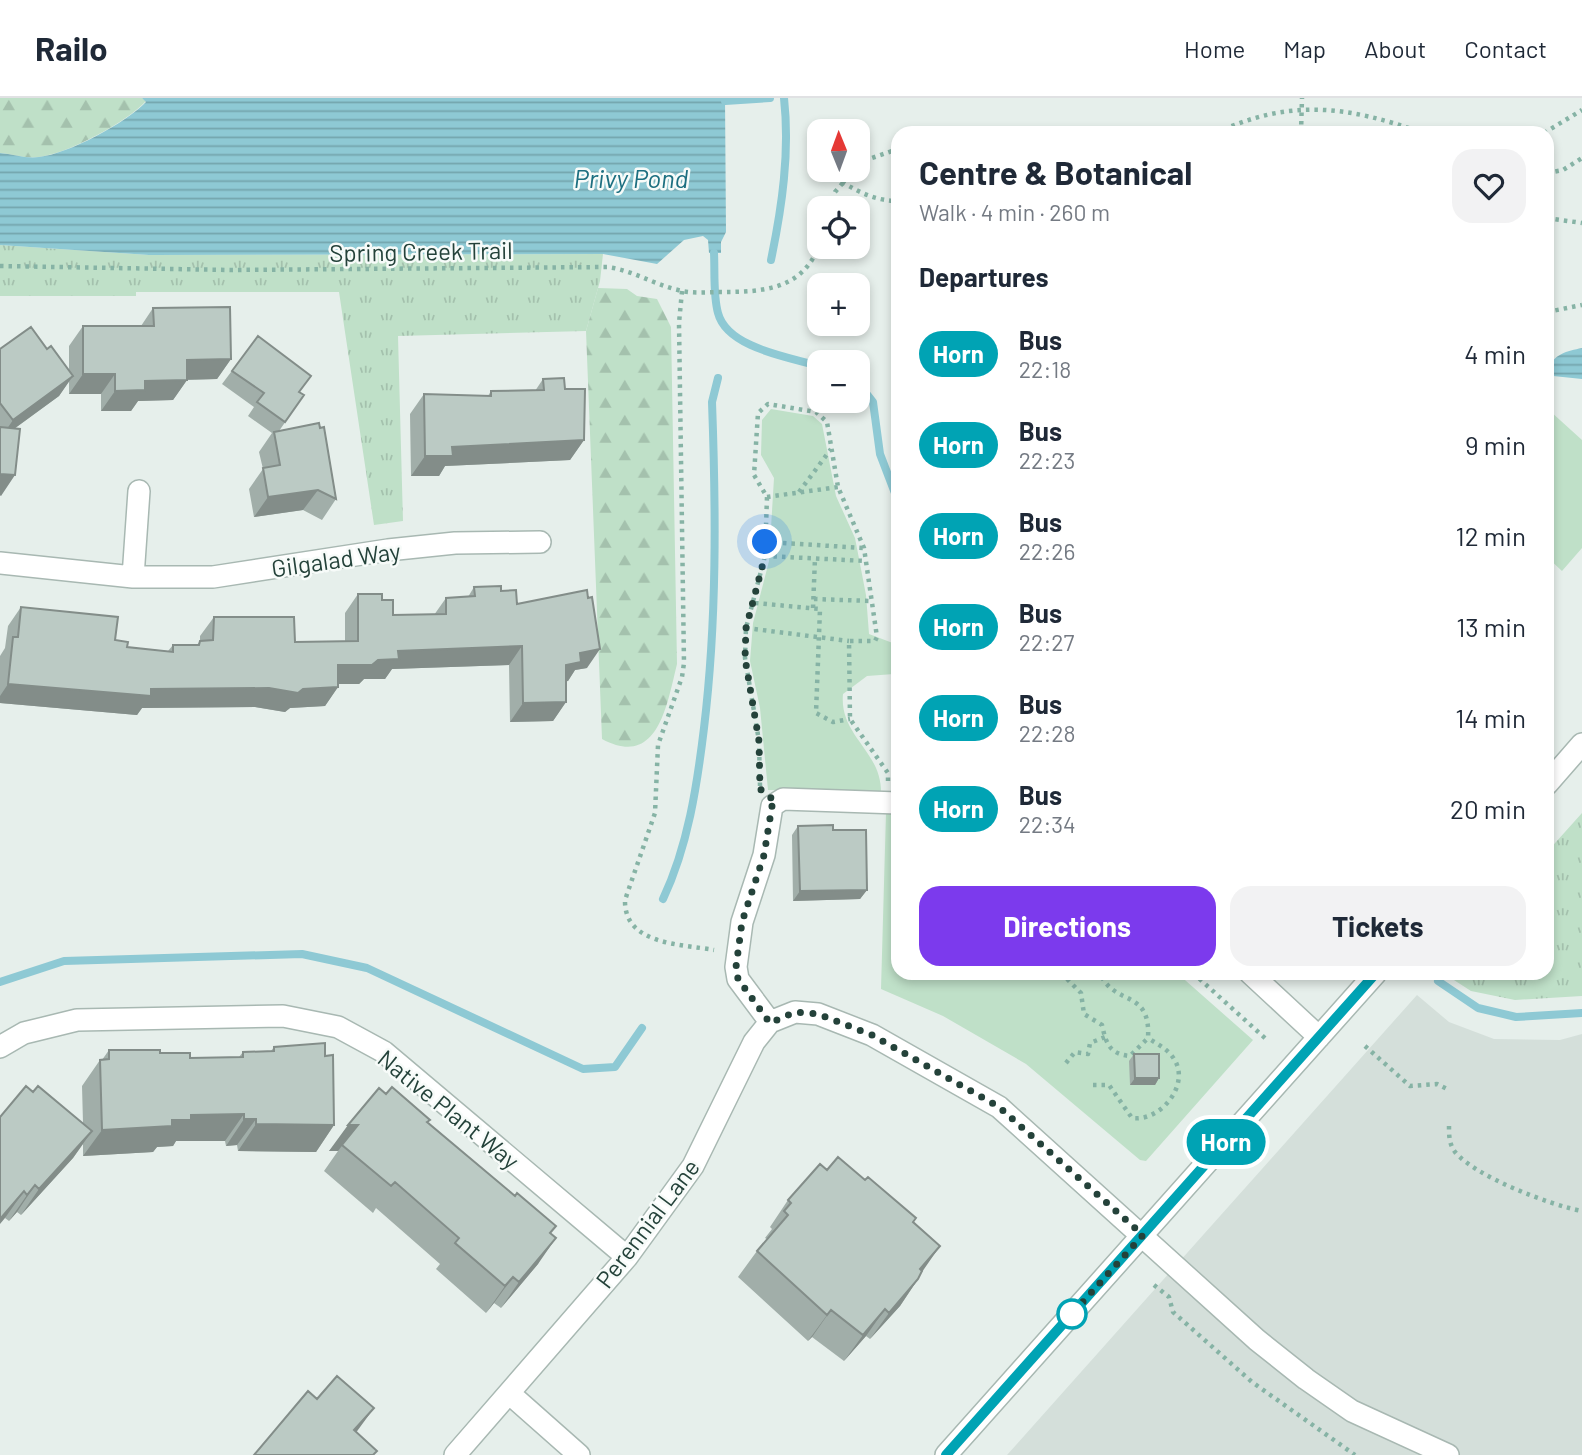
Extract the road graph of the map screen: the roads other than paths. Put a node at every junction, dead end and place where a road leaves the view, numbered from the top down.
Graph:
1 (139, 491) dead end
2 (540, 542) dead end
3 (0, 563) edge
4 (133, 577) junction
5 (1582, 744) edge
6 (1554, 776) edge
7 (891, 803) edge
8 (1258, 980) edge
9 (1370, 980) edge
10 (770, 1023) junction
11 (1319, 1037) junction
12 (0, 1047) edge
13 (1143, 1235) junction
14 (626, 1257) junction
15 (509, 1393) junction
16 (455, 1455) edge
17 (579, 1455) edge
18 (946, 1455) edge
19 (1448, 1455) edge

1 - 4 street
2 - 4 street, Gilgalad Way
3 - 4 street, Gilgalad Way
5 - 6 street
7 - 10 street
8 - 11 street
9 - 11 street
10 - 13 street
10 - 14 street, Perennial Lane
11 - 13 street
12 - 14 street, Native Plant Way
13 - 18 street
13 - 19 street
14 - 15 street, Perennial Lane
15 - 16 street, Perennial Lane
15 - 17 street

